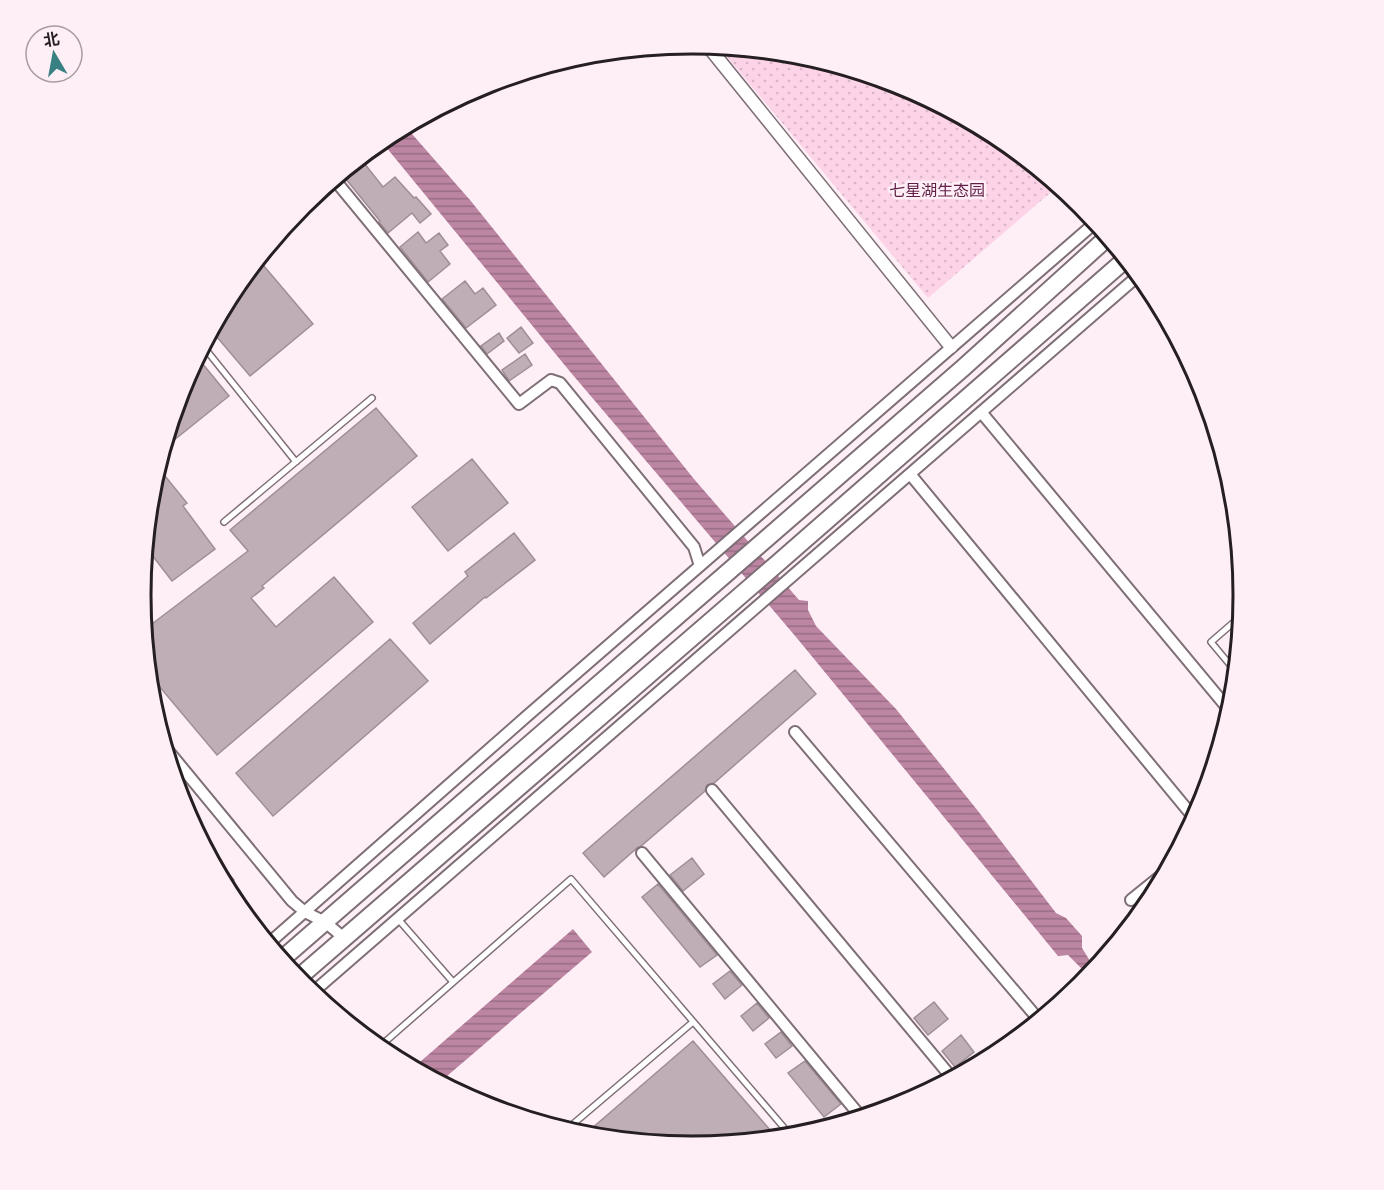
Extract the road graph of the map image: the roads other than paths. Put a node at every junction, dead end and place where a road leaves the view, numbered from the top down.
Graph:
1 (715, 55) edge
2 (339, 185) edge
3 (1089, 228) edge
4 (1102, 242) edge
5 (1120, 264) edge
6 (1132, 280) edge
7 (951, 347) junction
8 (209, 353) edge
9 (372, 398) dead end
10 (981, 412) junction
11 (296, 462) junction
12 (909, 474) junction
13 (224, 522) dead end
14 (700, 566) junction
15 (1232, 624) edge
16 (1228, 663) edge
17 (1223, 702) edge
18 (795, 732) dead end
19 (178, 763) edge
20 (712, 790) dead end
21 (1188, 811) edge
22 (642, 853) dead end
23 (1148, 886) edge
24 (1131, 900) dead end
25 (384, 903) junction
26 (305, 912) junction
27 (398, 919) junction
28 (325, 922) junction
29 (274, 938) edge
30 (344, 938) junction
31 (288, 955) edge
32 (304, 973) edge
33 (453, 982) junction
34 (319, 987) edge
35 (1034, 1014) edge
36 (693, 1022) junction
37 (386, 1041) edge
38 (947, 1072) edge
39 (856, 1110) edge
40 (574, 1123) edge
41 (784, 1128) edge

1 - 7 street
2 - 14 street
3 - 7 street
4 - 28 highway
5 - 25 highway
6 - 10 street
7 - 14 street
8 - 11 lane
9 - 11 lane
10 - 12 street
10 - 17 street
11 - 13 lane
12 - 21 street
12 - 27 street
14 - 26 street
15 - 16 lane
18 - 35 street
19 - 26 street
20 - 38 street
22 - 39 street
23 - 24 street
25 - 27 street
25 - 30 highway
26 - 28 street
26 - 29 street
27 - 33 lane
27 - 34 street
28 - 30 street
28 - 31 highway
30 - 32 highway
33 - 36 lane
33 - 37 lane
36 - 40 lane
36 - 41 lane

